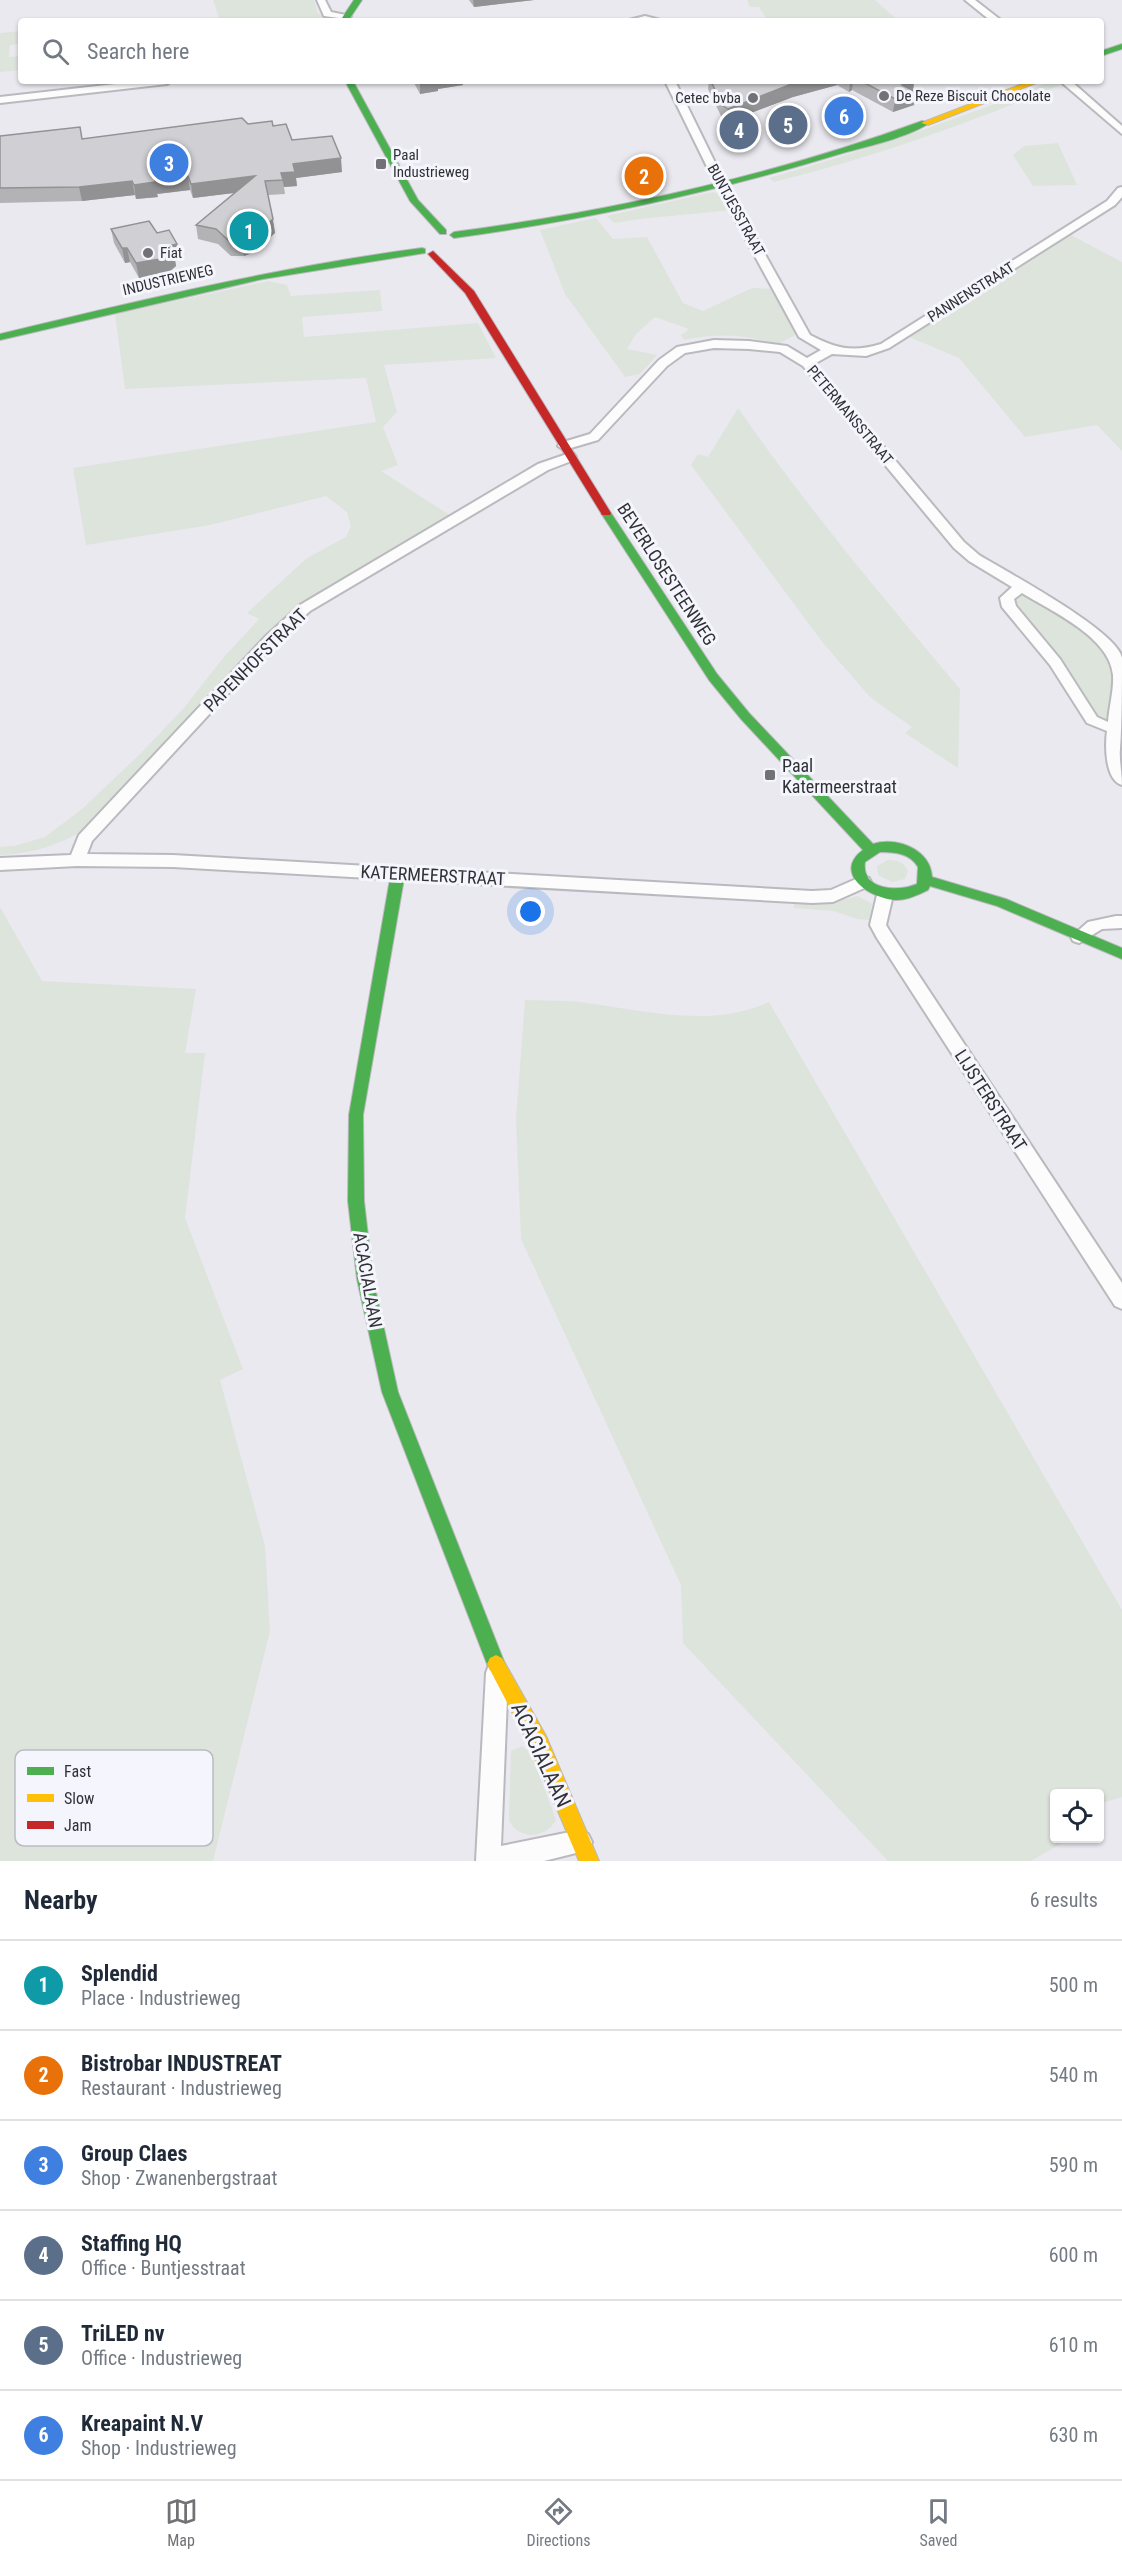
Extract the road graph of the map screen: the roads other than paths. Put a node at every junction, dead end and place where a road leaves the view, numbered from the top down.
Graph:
1 (321, 0) edge
2 (358, 0) edge
3 (969, 0) edge
4 (345, 18) edge
5 (993, 18) edge
6 (1122, 46) edge
7 (1104, 53) edge
8 (141, 84) edge
9 (351, 84) edge
10 (671, 84) edge
11 (1029, 84) edge
12 (1068, 84) edge
13 (0, 100) edge
14 (1122, 130) edge
15 (721, 184) junction
16 (1122, 190) edge
17 (414, 201) junction
18 (424, 241) junction
19 (453, 245) junction
20 (469, 291) junction
21 (0, 337) edge
22 (805, 337) junction
23 (783, 349) junction
24 (830, 350) junction
25 (807, 363) junction
26 (567, 451) junction
27 (1021, 587) junction
28 (1115, 728) junction
29 (1122, 780) edge
30 (871, 850) junction
31 (77, 860) junction
32 (0, 864) edge
33 (398, 873) junction
34 (926, 880) junction
35 (863, 882) junction
36 (885, 895) junction
37 (1122, 922) edge
38 (1079, 937) junction
39 (1122, 954) edge
40 (1122, 1300) edge
41 (498, 1668) junction
42 (585, 1852) edge
43 (488, 1861) edge

1 - 4 street
2 - 4 street
3 - 5 street
6 - 7 street
8 - 13 street
9 - 17 street, BEVERLOSESTEENWEG
10 - 15 street, BUNTJESSTRAAT
11 - 15 street, INDUSTRIEWEG
12 - 14 street
15 - 19 street, INDUSTRIEWEG
15 - 22 street, BUNTJESSTRAAT
16 - 24 street, PANNENSTRAAT
17 - 18 street, BEVERLOSESTEENWEG
17 - 19 street, BEVERLOSESTEENWEG
18 - 19 street, INDUSTRIEWEG
18 - 19 street, INDUSTRIEWEG
18 - 20 street, BEVERLOSESTEENWEG
18 - 21 street, INDUSTRIEWEG
19 - 20 street, BEVERLOSESTEENWEG
20 - 26 street, BEVERLOSESTEENWEG
22 - 23 street
22 - 24 street
23 - 25 street, PETERMANSSTRAAT
23 - 26 street, PETERMANSSTRAAT
24 - 25 street
25 - 27 street, PETERMANSSTRAAT
26 - 30 street, BEVERLOSESTEENWEG
26 - 31 street, PAPENHOFSTRAAT
27 - 28 street, PETERMANSSTRAAT
27 - 28 street
28 - 29 street, PETERMANSSTRAAT
30 - 34 street
30 - 35 street
31 - 32 street, KATERMEERSTRAAT
31 - 33 street, KATERMEERSTRAAT
33 - 35 street, KATERMEERSTRAAT
33 - 41 street, ACACIALAAN
34 - 36 street
34 - 38 street
35 - 36 street
36 - 40 street, LIJSTERSTRAAT
37 - 38 street
38 - 39 street
41 - 42 street, ACACIALAAN
41 - 43 street, ACACIALAAN
42 - 43 street, ACACIALAAN

